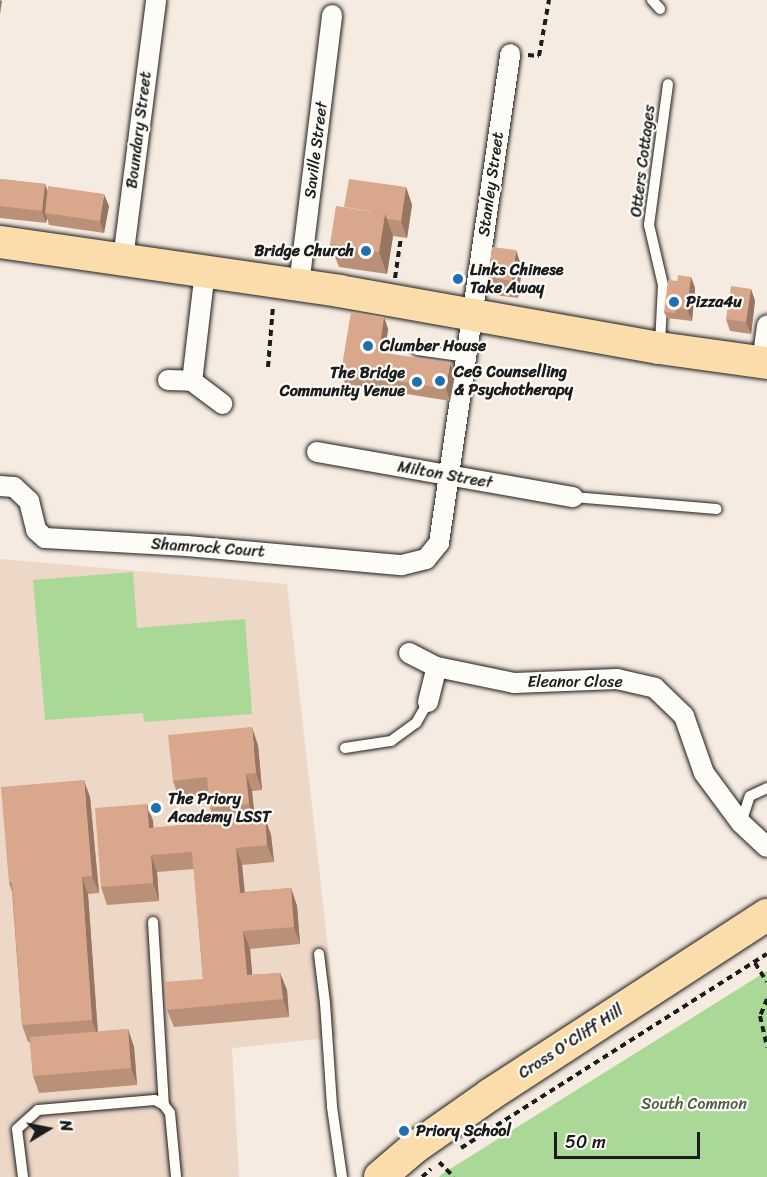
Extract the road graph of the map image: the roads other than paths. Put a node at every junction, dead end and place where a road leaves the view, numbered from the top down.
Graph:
1 (156, 0) edge
2 (652, 0) edge
3 (660, 9) dead end
4 (332, 15) dead end
5 (510, 54) road end
6 (668, 84) dead end
7 (0, 242) edge
8 (123, 259) junction
9 (206, 271) junction
10 (287, 283) junction
11 (472, 314) junction
12 (767, 325) edge
13 (659, 348) junction
14 (417, 350) dead end
15 (466, 357) junction
16 (764, 363) edge
17 (168, 380) dead end
18 (192, 381) junction
19 (222, 404) dead end
20 (317, 452) dead end
21 (449, 476) junction
22 (0, 486) edge
23 (573, 497) joint
24 (716, 509) dead end
25 (439, 543) joint
26 (410, 653) dead end
27 (437, 667) junction
28 (428, 702) joint
29 (345, 748) dead end
30 (767, 788) edge
31 (741, 823) junction
32 (767, 847) edge
33 (767, 915) edge
34 (153, 922) dead end
35 (319, 954) dead end
36 (164, 1105) junction
37 (23, 1177) edge
38 (176, 1177) edge
39 (342, 1177) edge
40 (380, 1177) edge

1 - 8 street, Boundary Street
2 - 3 lane
4 - 10 street, Saville Street
5 - 11 street, Stanley Street
6 - 13 lane, Otters Cottages
7 - 8 main road
8 - 9 main road
9 - 10 main road
9 - 18 street
10 - 11 main road
11 - 13 main road
11 - 15 street, Stanley Street
12 - 16 street
13 - 16 main road
14 - 15 lane
15 - 21 street, Stanley Street
17 - 18 street
18 - 19 street
20 - 21 street, Milton Street
21 - 23 street, Milton Street
21 - 25 street, Stanley Street
22 - 25 street, Shamrock Court
23 - 24 lane
26 - 27 street, Eleanor Close
27 - 28 street
27 - 31 street, Eleanor Close
28 - 29 lane
30 - 31 lane
31 - 32 street, Eleanor Close
33 - 40 main road, Cross O'Cliff Hill
34 - 36 lane
35 - 39 lane
36 - 37 lane
36 - 38 lane

